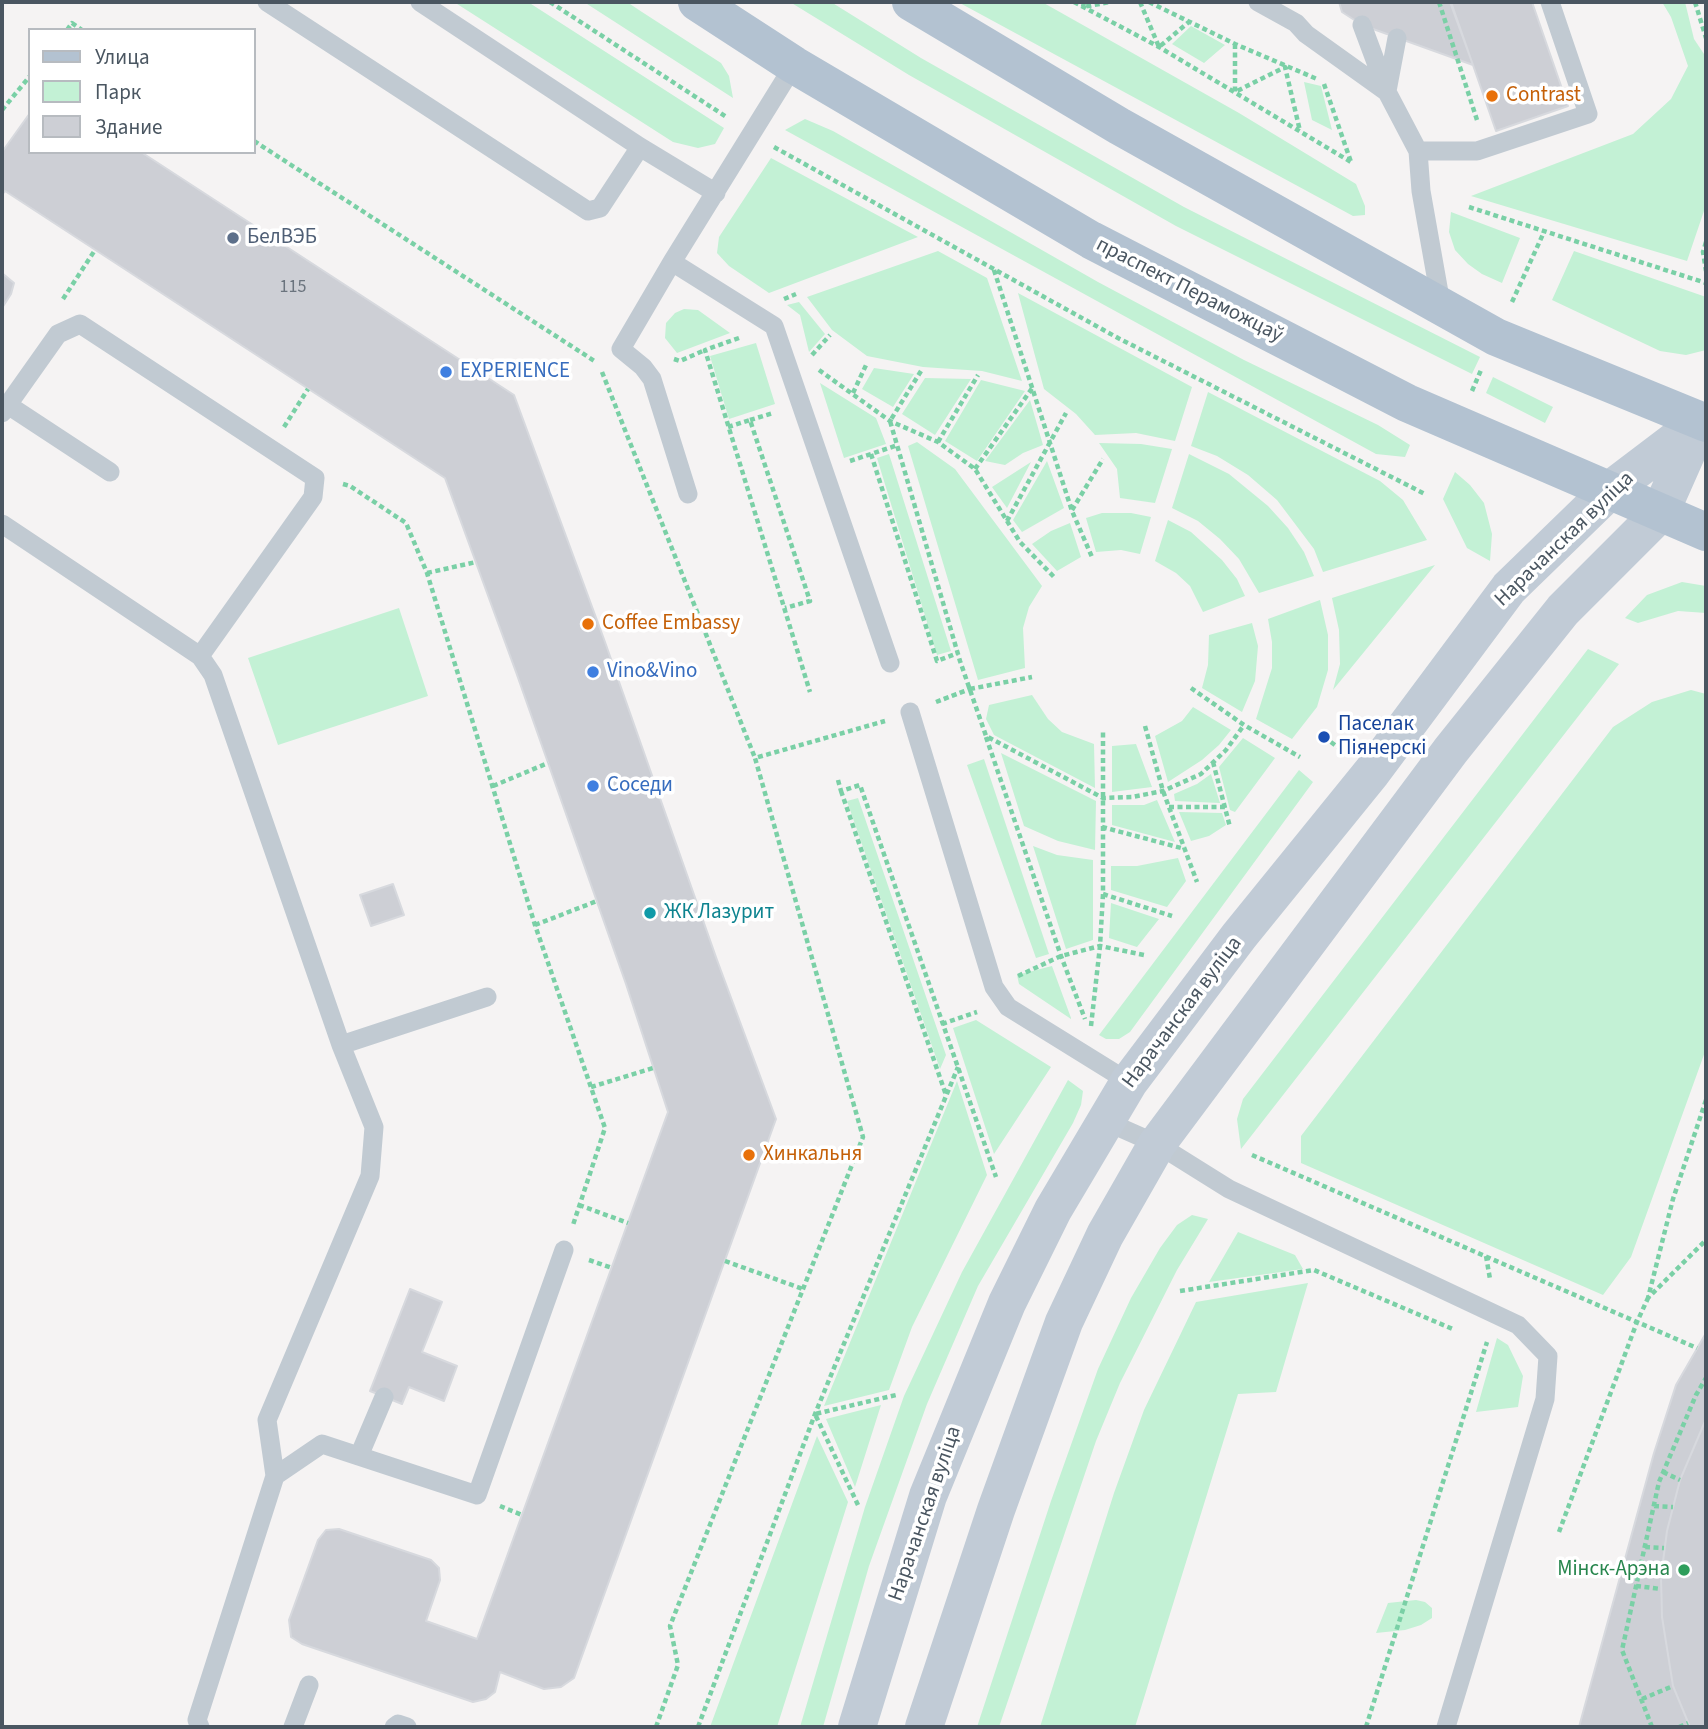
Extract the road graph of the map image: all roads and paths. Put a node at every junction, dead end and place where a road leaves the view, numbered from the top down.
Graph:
1 (267, 2) edge
2 (420, 2) edge
3 (550, 2) edge
4 (697, 2) edge
5 (911, 2) edge
6 (1074, 2) edge
7 (1110, 2) edge
8 (1140, 2) edge
9 (1149, 2) edge
10 (1258, 2) edge
11 (1440, 2) edge
12 (1550, 2) edge
13 (1695, 2) edge
14 (1083, 4) edge
15 (1190, 21) junction
16 (1362, 25) dead end
17 (1396, 38) dead end
18 (1706, 38) edge
19 (1235, 44) junction
20 (1159, 47) junction
21 (794, 65) junction
22 (1285, 67) junction
23 (28, 78) edge
24 (1235, 92) junction
25 (1387, 92) junction
26 (2, 110) edge
27 (1479, 126) dead end
28 (1300, 131) junction
29 (752, 135) junction
30 (256, 142) edge
31 (640, 146) junction
32 (1418, 151) junction
33 (716, 193) junction
34 (1469, 207) dead end
35 (1544, 232) junction
36 (1706, 242) edge
37 (96, 250) dead end
38 (672, 262) junction
39 (994, 270) junction
40 (1706, 271) edge
41 (1706, 283) edge
42 (796, 294) dead end
43 (1441, 304) junction
44 (80, 324) junction
45 (774, 326) junction
46 (735, 331) dead end
47 (830, 334) dead end
48 (1496, 337) junction
49 (705, 350) junction
50 (668, 357) dead end
51 (806, 362) dead end
52 (867, 363) dead end
53 (816, 368) dead end
54 (921, 371) dead end
55 (978, 375) dead end
56 (1034, 387) junction
57 (308, 389) dead end
58 (853, 393) junction
59 (5, 409) edge
60 (1066, 413) dead end
61 (890, 421) junction
62 (1704, 422) edge
63 (1457, 426) junction
64 (728, 427) junction
65 (938, 442) junction
66 (1050, 445) junction
67 (271, 448) junction
68 (871, 454) dead end
69 (1103, 459) dead end
70 (975, 469) junction
71 (110, 472) dead end
72 (315, 478) junction
73 (1610, 490) junction
74 (688, 494) dead end
75 (1425, 494) dead end
76 (1072, 511) junction
77 (1660, 513) junction
78 (1007, 520) junction
79 (2, 524) edge
80 (1706, 533) edge
81 (1092, 557) dead end
82 (476, 562) dead end
83 (427, 573) junction
84 (1055, 578) dead end
85 (785, 608) junction
86 (958, 653) junction
87 (200, 656) junction
88 (890, 663) dead end
89 (1032, 677) dead end
90 (1191, 688) dead end
91 (970, 689) junction
92 (810, 692) dead end
93 (910, 712) dead end
94 (886, 720) dead end
95 (1244, 725) junction
96 (1145, 726) dead end
97 (1102, 730) dead end
98 (986, 736) junction
99 (1300, 757) dead end
100 (755, 758) junction
101 (1213, 762) junction
102 (548, 763) dead end
103 (838, 780) dead end
104 (493, 786) junction
105 (841, 791) junction
106 (1163, 791) junction
107 (1103, 798) junction
108 (1169, 807) junction
109 (1225, 807) junction
110 (1102, 827) junction
111 (1230, 827) dead end
112 (1185, 849) junction
113 (1197, 882) dead end
114 (1104, 894) junction
115 (597, 901) dead end
116 (1172, 916) dead end
117 (535, 925) junction
118 (1100, 946) junction
119 (1144, 955) dead end
120 (1061, 956) junction
121 (994, 987) junction
122 (487, 997) dead end
123 (341, 1045) junction
124 (958, 1067) junction
125 (653, 1068) dead end
126 (1129, 1082) junction
127 (590, 1087) junction
128 (946, 1096) junction
129 (1706, 1100) edge
130 (1105, 1121) junction
131 (1157, 1144) junction
132 (1252, 1156) dead end
133 (996, 1177) dead end
134 (579, 1205) junction
135 (628, 1223) dead end
136 (1706, 1240) edge
137 (564, 1251) joint
138 (1486, 1256) junction
139 (725, 1261) dead end
140 (803, 1289) junction
141 (1180, 1291) dead end
142 (1648, 1298) junction
143 (1496, 1314) junction
144 (1637, 1322) junction
145 (1466, 1334) dead end
146 (1477, 1338) dead end
147 (1487, 1342) junction
148 (1697, 1348) dead end
149 (1706, 1378) edge
150 (896, 1395) dead end
151 (384, 1397) dead end
152 (815, 1414) junction
153 (359, 1456) junction
154 (1663, 1472) junction
155 (275, 1476) junction
156 (1680, 1480) dead end
157 (858, 1506) dead end
158 (1654, 1506) junction
159 (1673, 1507) dead end
160 (1559, 1532) dead end
161 (1645, 1547) junction
162 (1664, 1548) dead end
163 (1636, 1586) junction
164 (1661, 1589) dead end
165 (309, 1685) dead end
166 (1673, 1686) dead end
167 (1642, 1699) junction
168 (1688, 1723) dead end
169 (200, 1727) edge
170 (293, 1727) edge
171 (394, 1727) edge
172 (407, 1727) edge
173 (656, 1727) edge
174 (698, 1727) edge
175 (857, 1727) edge
176 (923, 1727) edge
177 (1366, 1727) edge
178 (1446, 1727) edge
179 (1653, 1727) edge
180 (1679, 1727) edge

1 - 31 lane
2 - 31 lane
3 - 29 path
4 - 21 main road, праспект Пераможцаў
5 - 43 main road
6 - 14 path
7 - 14 path
8 - 20 path
9 - 15 path
10 - 25 lane
11 - 27 path
12 - 32 lane
13 - 18 path
14 - 20 path
15 - 19 path
15 - 20 path
16 - 25 lane
17 - 25 lane
19 - 22 path
19 - 24 path
20 - 24 path
21 - 29 lane
21 - 63 main road, праспект Пераможцаў
22 - 24 path
22 - 28 path
22 - 28 path
23 - 26 path
24 - 28 path
25 - 32 lane
29 - 33 lane
29 - 39 path
30 - 100 path
31 - 33 lane
32 - 43 lane
33 - 38 lane
34 - 35 path
35 - 41 path
35 - 48 path
36 - 40 path
37 - 44 path
38 - 45 lane
38 - 74 lane
39 - 56 path
39 - 75 path
42 - 45 path
43 - 48 main road
44 - 59 lane
44 - 67 lane
45 - 88 lane
46 - 49 path
47 - 51 path
48 - 62 main road
48 - 63 path
49 - 50 path
49 - 64 path
52 - 58 path
53 - 58 path
54 - 61 path
55 - 65 path
56 - 66 path
56 - 70 path
57 - 67 path
58 - 61 path
59 - 71 lane
60 - 66 path
61 - 65 path
61 - 86 path
62 - 73 main road, Нарачанская вуліца
62 - 77 main road
63 - 73 main road, праспект Пераможцаў
64 - 85 path
64 - 85 path
65 - 70 path
66 - 76 path
66 - 78 path
67 - 72 lane
68 - 86 path
69 - 76 path
70 - 78 path
72 - 83 path
72 - 87 lane
73 - 77 main road, праспект Пераможцаў
73 - 126 main road, Нарачанская вуліца
76 - 81 path
77 - 80 main road, праспект Пераможцаў
77 - 131 main road
78 - 84 path
79 - 87 lane
82 - 83 path
83 - 104 path
85 - 92 path
86 - 91 path
87 - 123 lane
89 - 91 path
90 - 95 path
91 - 98 path
93 - 121 lane
94 - 100 path
95 - 99 path
95 - 101 path
96 - 106 path
97 - 107 path
98 - 107 path
98 - 120 path
100 - 140 path
101 - 106 path
101 - 109 path
102 - 104 path
103 - 105 path
104 - 117 path
105 - 124 path
105 - 128 path
106 - 107 path
106 - 108 path
107 - 110 path
108 - 109 path
108 - 112 path
109 - 111 path
110 - 112 path
110 - 114 path
112 - 113 path
114 - 116 path
114 - 118 path
115 - 117 path
117 - 127 path
118 - 119 path
118 - 120 path
118 - 120 path
120 - 121 path
121 - 126 lane
122 - 123 lane
123 - 155 lane
124 - 128 path
124 - 133 path
125 - 127 path
126 - 130 main road, Нарачанская вуліца
127 - 134 path
128 - 152 path
129 - 142 path
130 - 131 lane
130 - 175 main road, Нарачанская вуліца
131 - 143 lane
131 - 176 main road
132 - 138 path
134 - 135 path
134 - 137 path
136 - 142 path
137 - 153 lane
138 - 143 path
138 - 144 path
139 - 140 path
140 - 173 path
141 - 145 path
142 - 144 path
143 - 147 path
143 - 178 lane
144 - 148 path
144 - 160 path
146 - 147 path
147 - 177 path
149 - 154 path
150 - 152 path
151 - 153 lane
152 - 157 path
152 - 174 path
153 - 155 lane
154 - 156 path
154 - 158 path
155 - 169 lane
158 - 159 path
158 - 161 path
161 - 162 path
161 - 163 path
163 - 164 path
163 - 167 path
165 - 170 lane
166 - 167 path
167 - 179 path
168 - 180 path
171 - 172 lane

